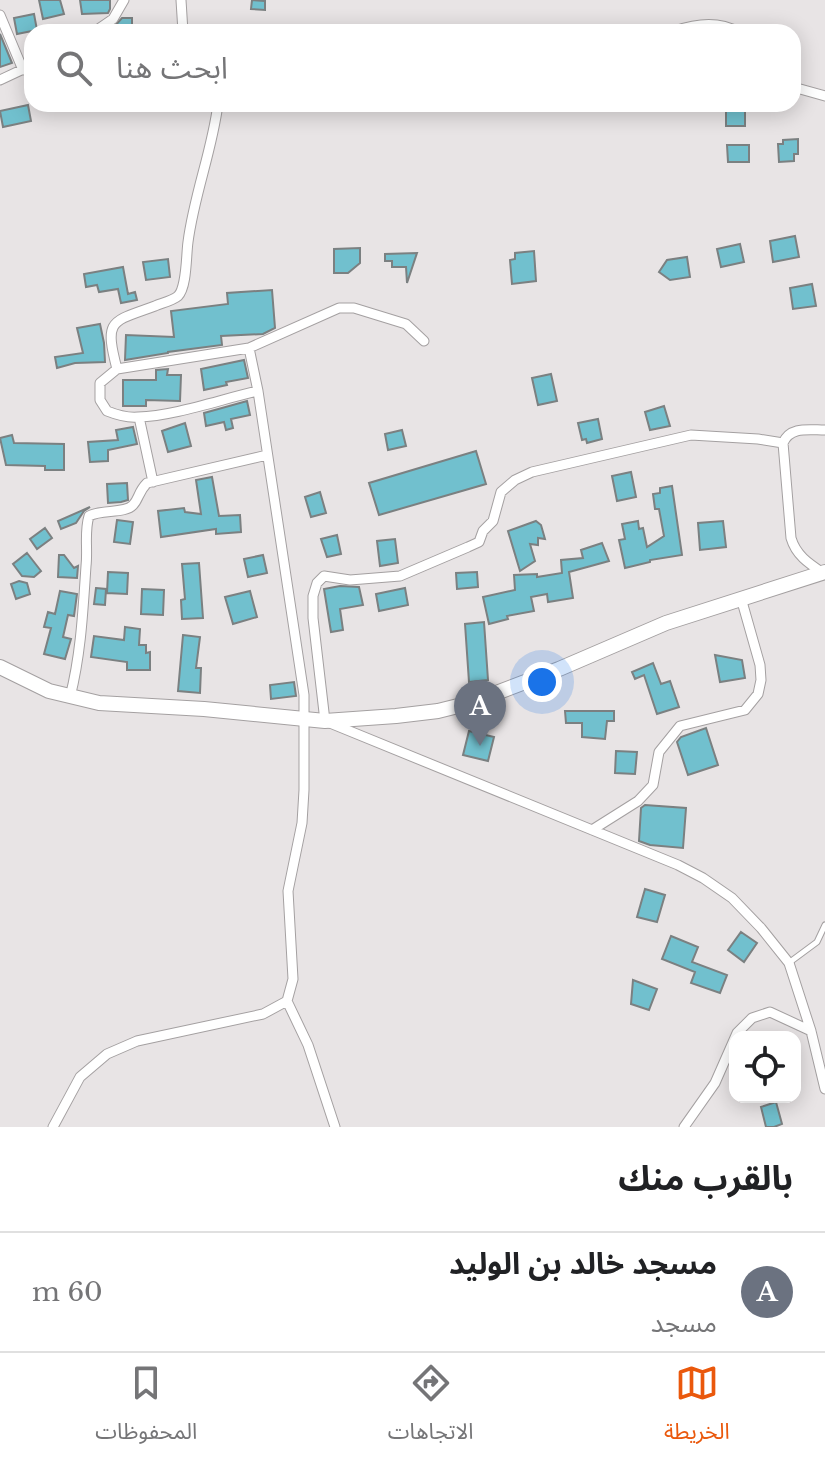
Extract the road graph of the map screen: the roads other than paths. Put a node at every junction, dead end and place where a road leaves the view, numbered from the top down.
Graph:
1 (124, 0) edge
2 (181, 0) edge
3 (0, 15) edge
4 (106, 24) edge
5 (182, 24) edge
6 (24, 61) edge
7 (24, 69) edge
8 (0, 80) edge
9 (801, 89) edge
10 (825, 96) edge
11 (217, 112) edge
12 (424, 341) dead end
13 (249, 348) junction
14 (117, 369) junction
15 (258, 391) junction
16 (139, 417) junction
17 (825, 430) edge
18 (783, 443) junction
19 (267, 455) junction
20 (153, 482) junction
21 (824, 573) edge
22 (741, 598) junction
23 (0, 667) edge
24 (70, 697) junction
25 (305, 719) junction
26 (325, 721) junction
27 (592, 830) junction
28 (825, 925) edge
29 (789, 963) junction
30 (287, 1001) junction
31 (811, 1031) junction
32 (824, 1084) edge
33 (53, 1127) edge
34 (335, 1127) edge
35 (684, 1127) edge

1 - 4 street
2 - 5 street
3 - 6 street
7 - 8 street
9 - 10 street
11 - 14 street
12 - 13 street
13 - 14 street
13 - 15 street
14 - 16 street
15 - 16 street
15 - 19 street
16 - 20 street
17 - 18 street
18 - 21 street
18 - 26 street
19 - 20 street
19 - 25 street
20 - 24 street
21 - 22 street
22 - 26 street
22 - 27 street
23 - 24 street
24 - 25 street
25 - 26 street
25 - 30 street
26 - 27 street
27 - 29 street
28 - 29 lane
29 - 31 street
30 - 33 street
30 - 34 street
31 - 32 street
31 - 35 street

